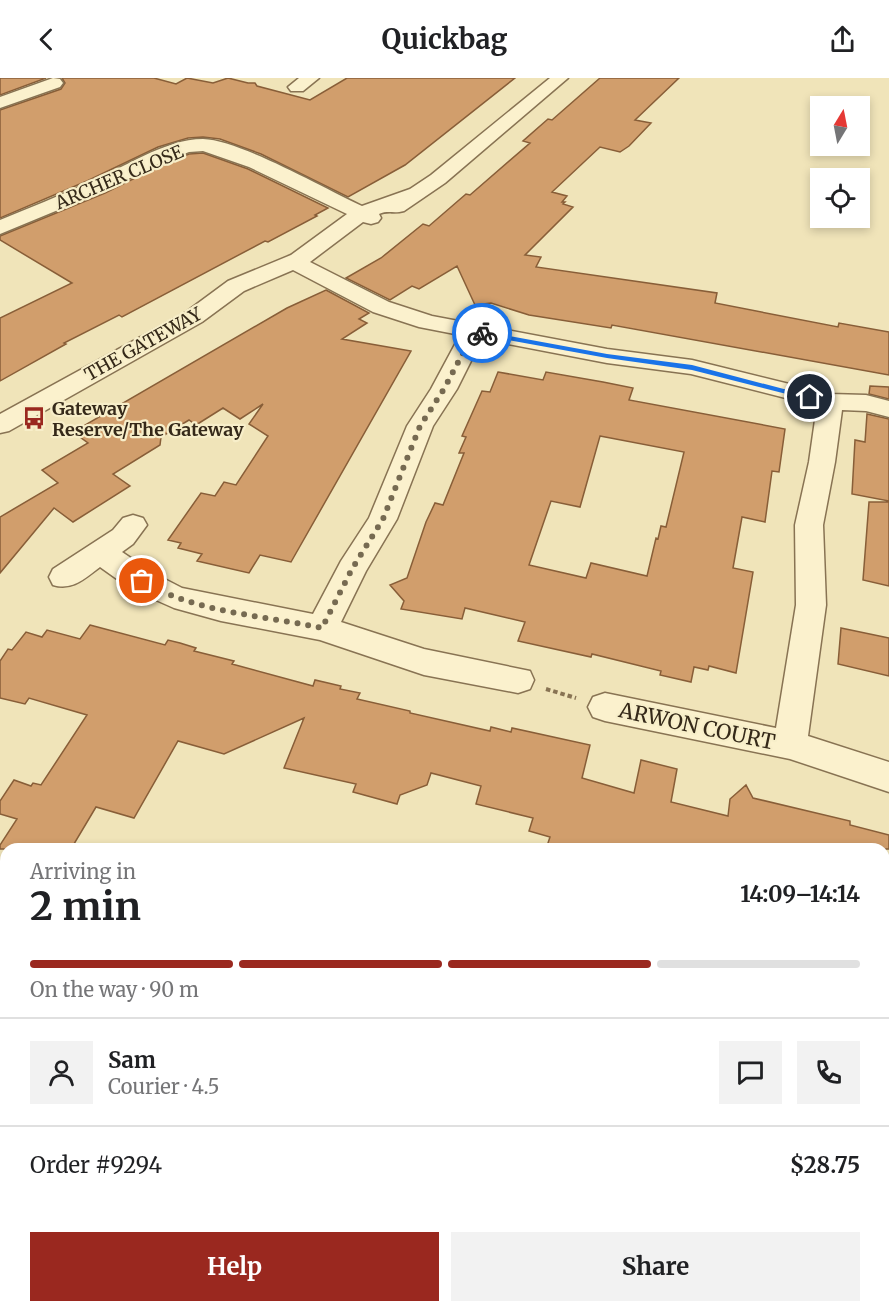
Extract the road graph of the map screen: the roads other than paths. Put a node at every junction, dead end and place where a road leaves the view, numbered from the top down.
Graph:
1 (560, 78) edge
2 (54, 83) dead end
3 (0, 103) edge
4 (367, 215) junction
5 (0, 228) edge
6 (299, 264) junction
7 (474, 332) junction
8 (830, 402) junction
9 (889, 409) edge
10 (0, 425) edge
11 (133, 525) dead end
12 (101, 553) junction
13 (64, 577) dead end
14 (322, 628) junction
15 (518, 680) road end
16 (605, 707) road end
17 (790, 745) junction
18 (889, 777) edge

1 - 4 street, THE GATEWAY
2 - 3 street
4 - 5 street, ARCHER CLOSE
4 - 6 street, THE GATEWAY
6 - 7 street
6 - 10 street, THE GATEWAY
7 - 8 street
7 - 14 street
8 - 9 street
8 - 17 street, ARWON COURT
11 - 12 street
12 - 13 street
12 - 14 street
14 - 15 street
16 - 17 street, ARWON COURT
17 - 18 street, ARWON COURT

